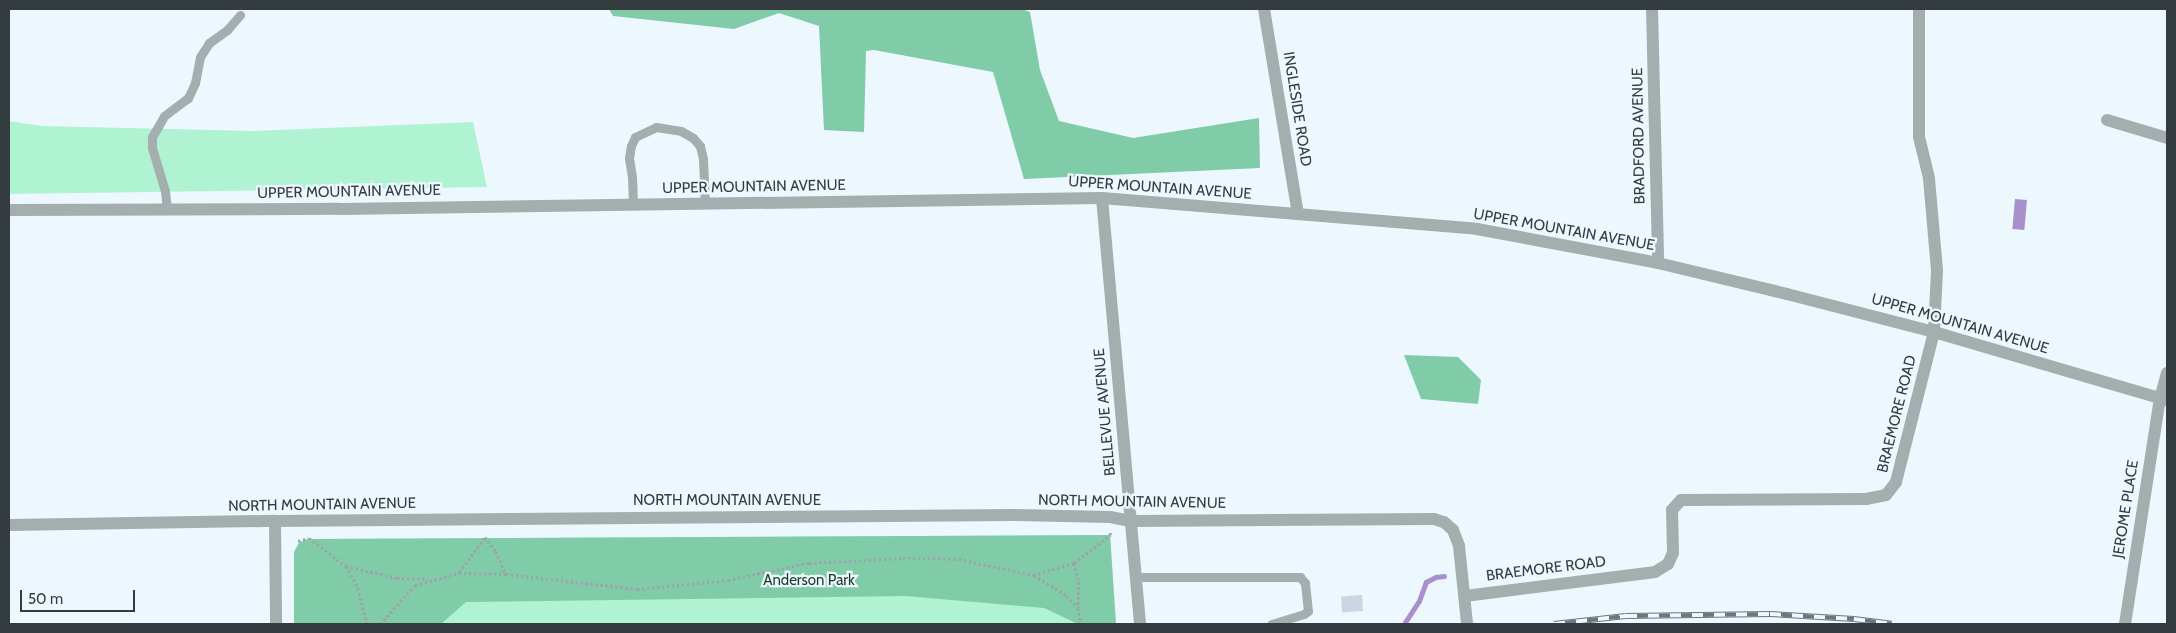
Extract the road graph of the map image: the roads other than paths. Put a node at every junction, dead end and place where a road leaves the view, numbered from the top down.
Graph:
1 (1264, 9) edge
2 (1652, 9) edge
3 (1919, 9) edge
4 (240, 15) dead end
5 (2107, 120) dead end
6 (2167, 138) edge
7 (1102, 198) junction
8 (633, 204) junction
9 (705, 204) junction
10 (9, 210) edge
11 (167, 210) junction
12 (1298, 214) junction
13 (1658, 263) junction
14 (1934, 332) junction
15 (2167, 373) edge
16 (2164, 400) edge
17 (275, 521) junction
18 (1132, 521) junction
19 (9, 525) edge
20 (1136, 577) junction
21 (1465, 596) junction
22 (276, 624) edge
23 (1140, 624) edge
24 (1272, 624) edge
25 (1467, 624) edge
26 (2125, 624) edge

1 - 12 street, INGLESIDE ROAD
2 - 13 street, BRADFORD AVENUE
3 - 14 street, BRAEMORE ROAD
4 - 11 lane
5 - 6 street
7 - 9 street, UPPER MOUNTAIN AVENUE
7 - 12 street, UPPER MOUNTAIN AVENUE
7 - 18 street, BELLEVUE AVENUE
8 - 9 street, UPPER MOUNTAIN AVENUE
8 - 9 lane
8 - 11 street, UPPER MOUNTAIN AVENUE
10 - 11 street, UPPER MOUNTAIN AVENUE
12 - 13 street, UPPER MOUNTAIN AVENUE
13 - 14 street, UPPER MOUNTAIN AVENUE
14 - 16 street, UPPER MOUNTAIN AVENUE
14 - 21 street, BRAEMORE ROAD
15 - 16 street, JEROME PLACE
16 - 26 street, JEROME PLACE
17 - 18 street, NORTH MOUNTAIN AVENUE
17 - 19 street, NORTH MOUNTAIN AVENUE
17 - 22 street
18 - 20 street, BELLEVUE AVENUE
18 - 21 street, NORTH MOUNTAIN AVENUE
20 - 23 street, BELLEVUE AVENUE
20 - 24 lane
21 - 25 street

